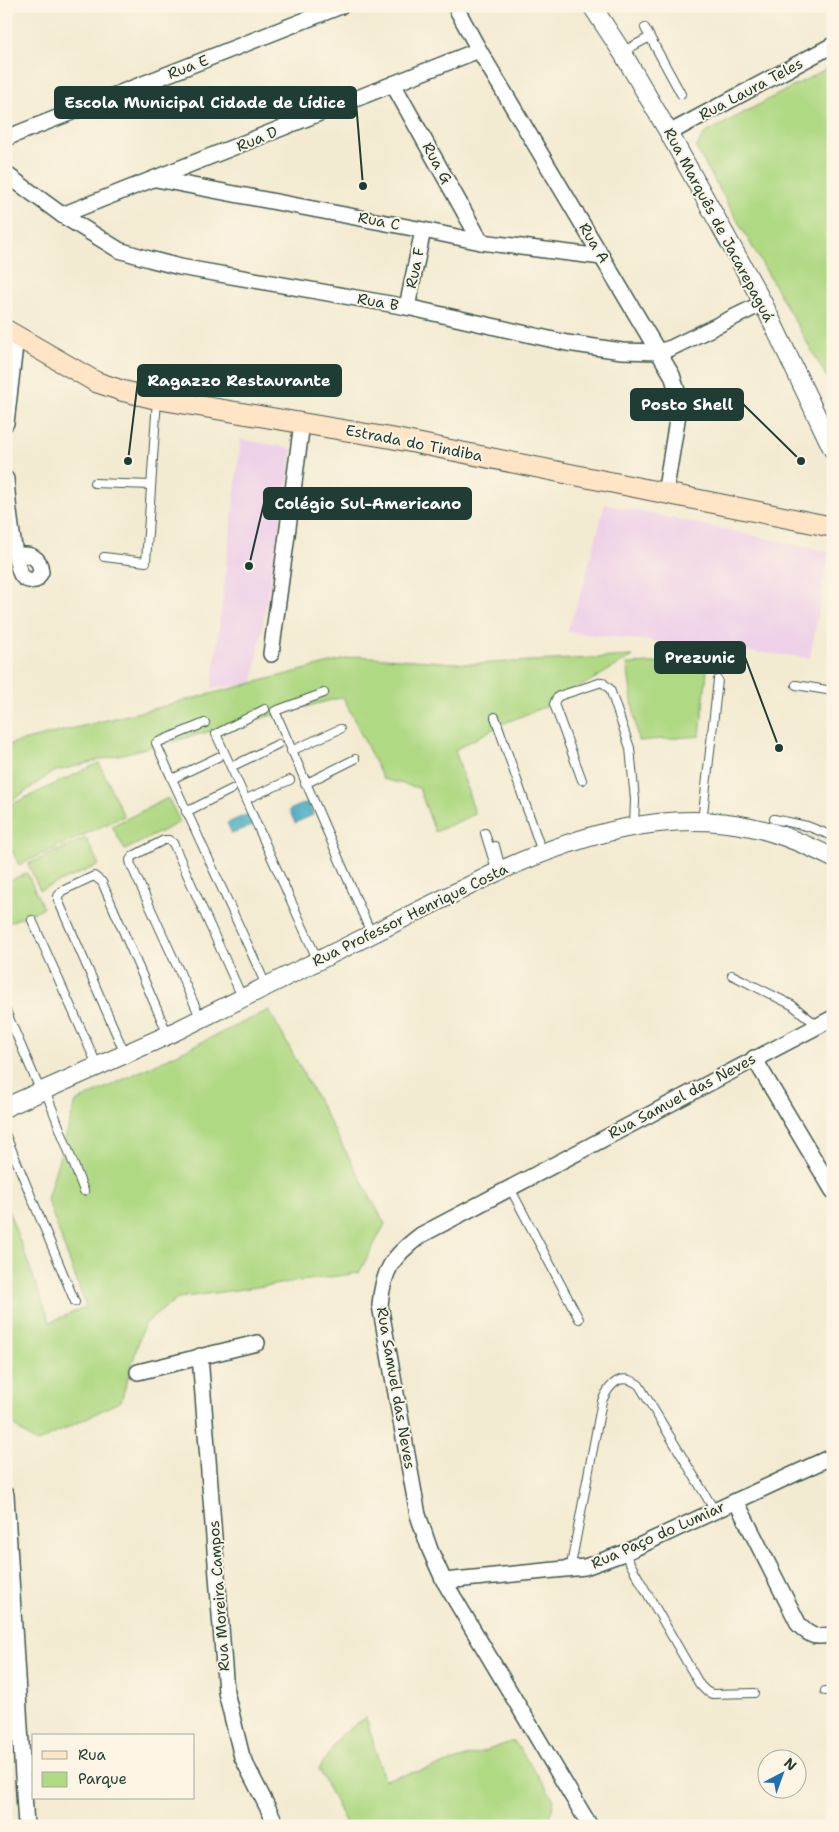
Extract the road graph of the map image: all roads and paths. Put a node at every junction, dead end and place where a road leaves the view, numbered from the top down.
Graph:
1 (341, 6) edge
2 (455, 6) edge
3 (592, 6) edge
4 (645, 28) dead end
5 (650, 37) junction
6 (833, 45) edge
7 (478, 50) junction
8 (622, 52) junction
9 (393, 84) junction
10 (681, 94) dead end
11 (670, 133) junction
12 (6, 138) edge
13 (6, 174) edge
14 (156, 179) junction
15 (62, 215) junction
16 (423, 230) junction
17 (481, 242) junction
18 (602, 257) junction
19 (763, 303) junction
20 (407, 307) junction
21 (11, 334) edge
22 (658, 352) junction
23 (157, 400) junction
24 (6, 423) edge
25 (302, 423) junction
26 (833, 450) edge
27 (6, 479) edge
28 (94, 482) dead end
29 (151, 485) junction
30 (665, 494) junction
31 (833, 527) edge
32 (16, 555) dead end
33 (104, 557) dead end
34 (271, 654) dead end
35 (718, 680) dead end
36 (796, 685) dead end
37 (833, 691) edge
38 (324, 693) dead end
39 (265, 710) dead end
40 (496, 717) dead end
41 (205, 723) dead end
42 (340, 729) dead end
43 (278, 744) dead end
44 (291, 751) junction
45 (218, 757) dead end
46 (355, 759) dead end
47 (231, 767) junction
48 (172, 779) junction
49 (290, 780) dead end
50 (582, 780) dead end
51 (305, 784) junction
52 (232, 789) dead end
53 (246, 799) junction
54 (186, 812) junction
55 (774, 819) dead end
56 (702, 822) junction
57 (634, 825) junction
58 (485, 833) dead end
59 (833, 836) edge
60 (495, 846) dead end
61 (542, 852) junction
62 (833, 858) edge
63 (500, 871) junction
64 (32, 920) dead end
65 (370, 934) junction
66 (318, 960) junction
67 (732, 976) dead end
68 (266, 985) junction
69 (242, 997) junction
70 (6, 1011) edge
71 (833, 1018) edge
72 (201, 1019) junction
73 (818, 1026) junction
74 (168, 1035) junction
75 (126, 1055) junction
76 (754, 1058) junction
77 (98, 1067) junction
78 (43, 1091) junction
79 (6, 1107) edge
80 (6, 1136) edge
81 (510, 1188) junction
82 (84, 1190) dead end
83 (833, 1191) edge
84 (74, 1302) dead end
85 (579, 1319) dead end
86 (256, 1343) dead end
87 (200, 1356) junction
88 (138, 1372) dead end
89 (833, 1456) edge
90 (6, 1495) edge
91 (736, 1501) junction
92 (715, 1511) junction
93 (624, 1553) junction
94 (572, 1568) junction
95 (444, 1581) junction
96 (833, 1636) edge
97 (754, 1693) dead end
98 (26, 1826) edge
99 (277, 1826) edge
100 (590, 1826) edge

1 - 12 street, Rua E
2 - 7 street, Rua A
3 - 8 street, Rua Marquês de Jacarepaguá
4 - 5 lane
5 - 8 lane
5 - 10 lane
6 - 11 street, Rua Laura Teles
7 - 9 street, Rua D
7 - 18 street, Rua A
8 - 11 street, Rua Marquês de Jacarepaguá
9 - 14 street, Rua D
9 - 17 street, Rua G
11 - 19 street, Rua Marquês de Jacarepaguá
13 - 15 street, Rua B
14 - 15 street, Rua D
14 - 16 street, Rua C
15 - 20 street, Rua B
16 - 17 street, Rua C
16 - 20 street, Rua F
17 - 18 street, Rua C
18 - 22 street, Rua A
19 - 22 street, Rua B
19 - 26 street, Rua Marquês de Jacarepaguá
20 - 22 street, Rua B
21 - 23 main road, Estrada do Tindiba
21 - 24 street
22 - 30 street, Rua A
23 - 25 main road, Estrada do Tindiba
23 - 29 lane
25 - 30 main road, Estrada do Tindiba
25 - 34 street
27 - 32 street
28 - 29 lane
29 - 33 lane
30 - 31 main road, Estrada do Tindiba
35 - 56 lane
36 - 37 lane
38 - 44 lane
39 - 47 lane
40 - 61 lane
41 - 48 lane
42 - 44 lane
43 - 47 lane
44 - 51 lane
45 - 48 lane
46 - 51 lane
47 - 53 lane
48 - 54 lane
49 - 53 lane
50 - 57 lane
51 - 65 lane
52 - 54 lane
53 - 66 lane
54 - 68 lane
55 - 59 lane
56 - 57 street, Rua Professor Henrique Costa
56 - 62 street, Rua Professor Henrique Costa
57 - 61 street, Rua Professor Henrique Costa
58 - 63 lane
60 - 63 lane
61 - 63 street, Rua Professor Henrique Costa
63 - 65 street, Rua Professor Henrique Costa
64 - 77 lane
65 - 66 street, Rua Professor Henrique Costa
66 - 68 street, Rua Professor Henrique Costa
67 - 73 lane
68 - 69 street, Rua Professor Henrique Costa
69 - 72 street, Rua Professor Henrique Costa
69 - 72 lane
70 - 78 lane
71 - 73 street, Rua Samuel das Neves
72 - 74 street, Rua Professor Henrique Costa
73 - 76 street, Rua Samuel das Neves
74 - 75 street, Rua Professor Henrique Costa
74 - 75 lane
75 - 77 street, Rua Professor Henrique Costa
76 - 81 street, Rua Samuel das Neves
76 - 83 street
77 - 78 street, Rua Professor Henrique Costa
78 - 79 street, Rua Professor Henrique Costa
78 - 82 lane
80 - 84 lane
81 - 85 lane
81 - 95 street, Rua Samuel das Neves
86 - 87 street
87 - 88 street
87 - 99 street, Rua Moreira Campos
89 - 91 street, Rua Paço do Lumiar
90 - 98 street
91 - 92 street, Rua Paço do Lumiar
91 - 96 street
92 - 93 street, Rua Paço do Lumiar
92 - 94 lane
93 - 94 street, Rua Paço do Lumiar
93 - 97 lane
94 - 95 street, Rua Paço do Lumiar
95 - 100 street, Rua Samuel das Neves

